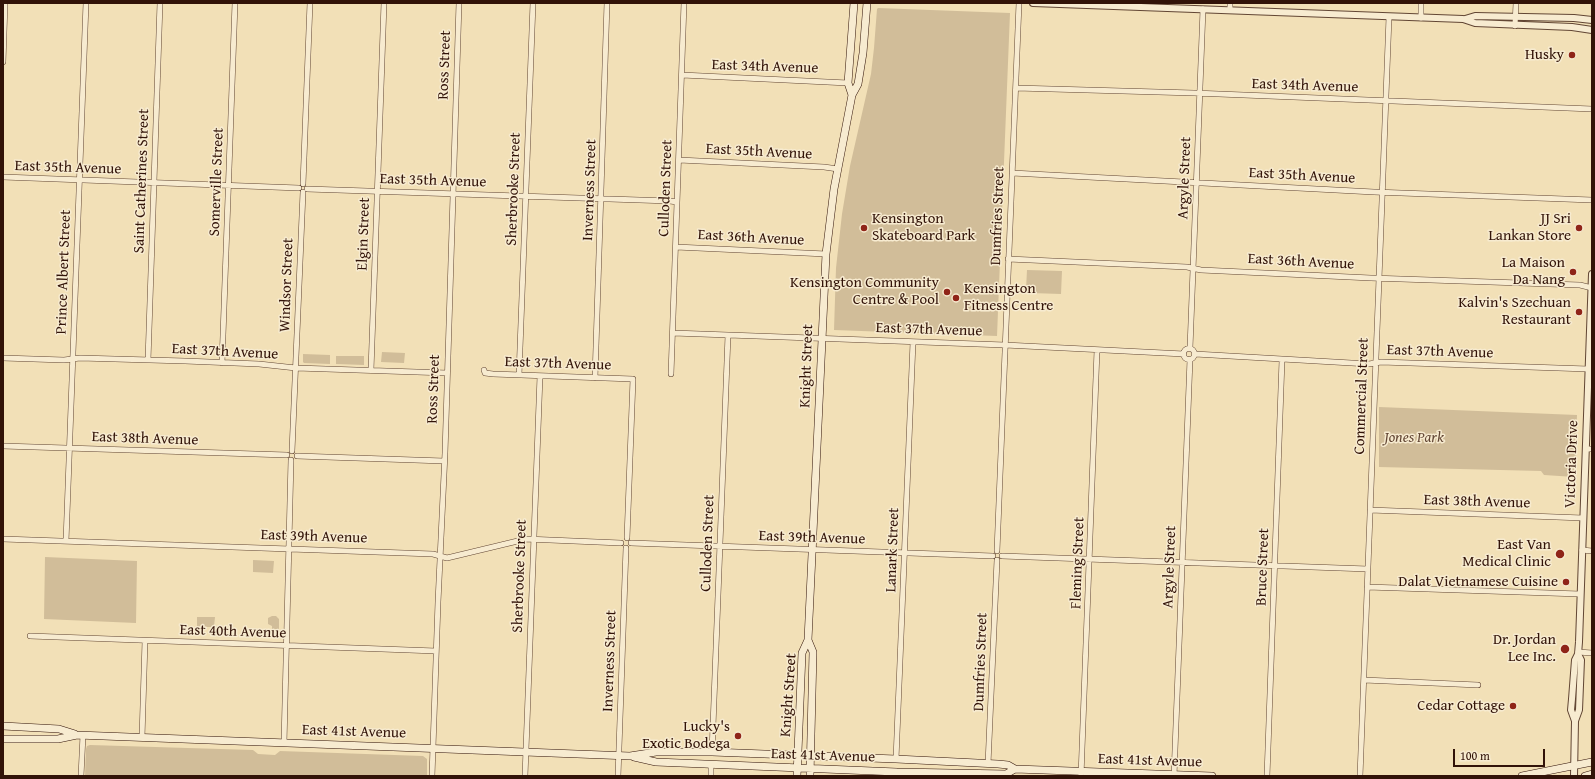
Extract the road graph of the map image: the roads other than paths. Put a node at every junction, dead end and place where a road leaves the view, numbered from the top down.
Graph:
1 (5, 3) edge
2 (86, 3) edge
3 (160, 3) edge
4 (235, 3) edge
5 (310, 3) edge
6 (384, 3) edge
7 (459, 3) edge
8 (533, 3) edge
9 (607, 3) edge
10 (684, 3) edge
11 (854, 3) edge
12 (867, 3) edge
13 (1019, 3) edge
14 (1033, 3) edge
15 (1045, 3) edge
16 (1230, 3) edge
17 (1421, 3) edge
18 (1516, 3) edge
19 (1139, 5) edge
20 (1203, 9) junction
21 (1230, 10) junction
22 (1389, 17) junction
23 (1516, 17) junction
24 (1420, 18) junction
25 (1463, 19) junction
26 (1592, 20) edge
27 (1515, 26) junction
28 (1592, 30) edge
29 (3, 62) edge
30 (682, 76) junction
31 (848, 83) junction
32 (1016, 88) junction
33 (1200, 94) junction
34 (852, 95) junction
35 (1385, 101) junction
36 (1592, 109) edge
37 (679, 160) junction
38 (838, 169) junction
39 (1012, 173) junction
40 (3, 177) edge
41 (79, 180) junction
42 (1197, 182) junction
43 (154, 183) junction
44 (229, 186) junction
45 (303, 188) junction
46 (378, 191) junction
47 (1382, 192) junction
48 (452, 194) junction
49 (526, 197) junction
50 (602, 199) junction
51 (1592, 200) edge
52 (677, 202) junction
53 (676, 247) junction
54 (826, 254) junction
55 (1008, 259) junction
56 (1193, 268) junction
57 (1592, 274) edge
58 (1378, 278) junction
59 (1592, 288) edge
60 (673, 333) junction
61 (728, 335) junction
62 (822, 338) junction
63 (913, 342) junction
64 (1591, 344) edge
65 (1005, 345) junction
66 (1190, 348) junction
67 (1097, 350) junction
68 (1184, 354) junction
69 (1195, 354) junction
70 (3, 358) edge
71 (72, 359) junction
72 (1190, 359) junction
73 (148, 360) junction
74 (1282, 360) junction
75 (222, 363) junction
76 (1375, 363) junction
77 (296, 368) junction
78 (1588, 369) junction
79 (371, 370) junction
80 (484, 370) dead end
81 (447, 373) junction
82 (672, 374) dead end
83 (519, 375) junction
84 (540, 376) junction
85 (595, 378) junction
86 (3, 446) edge
87 (1589, 447) edge
88 (68, 448) junction
89 (292, 451) junction
90 (287, 456) junction
91 (297, 456) junction
92 (291, 460) junction
93 (444, 461) junction
94 (1370, 510) junction
95 (1583, 518) junction
96 (627, 538) junction
97 (3, 539) edge
98 (534, 539) junction
99 (66, 541) junction
100 (621, 543) junction
101 (631, 543) junction
102 (720, 546) junction
103 (289, 548) junction
104 (626, 548) junction
105 (812, 550) junction
106 (1582, 550) junction
107 (997, 551) junction
108 (1592, 551) edge
109 (905, 553) junction
110 (440, 556) junction
111 (992, 556) junction
112 (1002, 556) junction
113 (1090, 559) junction
114 (997, 560) junction
115 (1182, 562) junction
116 (1275, 565) junction
117 (1368, 569) junction
118 (1367, 587) junction
119 (1580, 594) junction
120 (30, 636) dead end
121 (808, 640) junction
122 (145, 641) junction
123 (286, 645) junction
124 (436, 651) junction
125 (1578, 653) junction
126 (1592, 653) edge
127 (1364, 680) junction
128 (1478, 685) dead end
129 (3, 726) edge
130 (80, 735) junction
131 (142, 737) junction
132 (3, 739) edge
133 (284, 743) junction
134 (433, 748) junction
135 (526, 752) junction
136 (712, 752) junction
137 (798, 755) junction
138 (618, 756) junction
139 (630, 756) junction
140 (811, 756) junction
141 (896, 759) junction
142 (1592, 762) edge
143 (988, 764) junction
144 (711, 765) junction
145 (1574, 765) junction
146 (1015, 769) junction
147 (797, 772) edge
148 (810, 772) edge
149 (896, 774) edge
150 (1081, 774) edge
151 (1592, 774) edge
152 (988, 775) edge
153 (1174, 775) edge
154 (82, 776) edge
155 (432, 776) edge
156 (525, 776) edge
157 (618, 776) edge
158 (711, 776) edge
159 (1212, 776) edge
160 (1267, 776) edge
161 (1360, 776) edge
162 (1522, 776) edge
163 (1574, 776) edge
164 (1585, 776) edge

1 - 29 street
2 - 41 street, Prince Albert Street
3 - 43 street, Saint Catherines Street
4 - 44 street, Somerville Street
5 - 45 street, Windsor Street
6 - 46 street, Elgin Street
7 - 48 street, Ross Street
8 - 49 street, Sherbrooke Street
9 - 50 street, Inverness Street
10 - 30 street, Culloden Street
11 - 31 main road, Knight Street
12 - 34 main road, Knight Street
13 - 32 street, Dumfries Street
14 - 15 street
15 - 19 street
16 - 21 street
17 - 24 street
18 - 23 street
19 - 20 street
20 - 21 street
20 - 33 street, Argyle Street
21 - 22 street
22 - 24 street
22 - 35 street, Commercial Street
23 - 25 street
23 - 26 street
23 - 27 street
24 - 25 street
25 - 27 street
27 - 28 street
30 - 31 street, East 34th Avenue
30 - 37 street, Culloden Street
31 - 34 main road, Knight Street
32 - 33 street, East 34th Avenue
32 - 39 street, Dumfries Street
33 - 35 street, East 34th Avenue
33 - 42 street, Argyle Street
34 - 38 main road, Knight Street
35 - 36 street, East 34th Avenue
35 - 47 street, Commercial Street
37 - 38 street, East 35th Avenue
37 - 52 street, Culloden Street
38 - 54 main road, Knight Street
39 - 42 street, East 35th Avenue
39 - 55 street, Dumfries Street
40 - 41 street, East 35th Avenue
41 - 43 street, East 35th Avenue
41 - 71 street, Prince Albert Street
42 - 47 street, East 35th Avenue
42 - 56 street, Argyle Street
43 - 44 street, East 35th Avenue
43 - 73 street, Saint Catherines Street
44 - 45 street, East 35th Avenue
44 - 75 street, Somerville Street
45 - 46 street, East 35th Avenue
45 - 77 street, Windsor Street
46 - 48 street, East 35th Avenue
46 - 79 street, Elgin Street
47 - 51 street, East 35th Avenue
47 - 58 street, Commercial Street
48 - 49 street, East 35th Avenue
48 - 81 street, Ross Street
49 - 50 street, East 35th Avenue
49 - 83 street, Sherbrooke Street
50 - 52 street, East 35th Avenue
50 - 85 street, Inverness Street
52 - 53 street, Culloden Street
53 - 54 street, East 36th Avenue
53 - 60 street, Culloden Street
54 - 62 main road, Knight Street
55 - 56 street, East 36th Avenue
55 - 65 street, Dumfries Street
56 - 58 street, East 36th Avenue
56 - 66 street, Argyle Street
57 - 59 street, Victoria Drive
58 - 59 street, East 36th Avenue
58 - 76 street, Commercial Street
59 - 64 street, Victoria Drive
60 - 61 street, East 37th Avenue
60 - 82 street, Culloden Street
61 - 62 street, East 37th Avenue
61 - 102 street, Culloden Street
62 - 63 street, East 37th Avenue
62 - 105 main road, Knight Street
63 - 65 street, East 37th Avenue
63 - 109 street, Lanark Street
64 - 78 street, Victoria Drive
65 - 67 street, East 37th Avenue
65 - 107 street, Dumfries Street
66 - 68 street
66 - 69 street
67 - 68 street, East 37th Avenue
67 - 113 street, Fleming Street
68 - 72 street
69 - 72 street
69 - 74 street, East 37th Avenue
70 - 71 street, East 37th Avenue
71 - 73 street, East 37th Avenue
71 - 88 street, Prince Albert Street
72 - 115 street, Argyle Street
73 - 75 street, East 37th Avenue
74 - 76 street, East 37th Avenue
74 - 116 street, Bruce Street
75 - 77 street, East 37th Avenue
76 - 78 street, East 37th Avenue
76 - 94 street, Commercial Street
77 - 79 street, East 37th Avenue
77 - 89 street, Windsor Street
78 - 87 street, Victoria Drive
79 - 81 street, East 37th Avenue
80 - 83 street, East 37th Avenue
81 - 93 street, Ross Street
83 - 84 street, East 37th Avenue
84 - 85 street, East 37th Avenue
84 - 98 street, Sherbrooke Street
85 - 96 street, East 37th Avenue
86 - 88 street, East 38th Avenue
87 - 95 street, Victoria Drive
88 - 90 street, East 38th Avenue
88 - 99 street, Prince Albert Street
89 - 90 street
89 - 91 street
90 - 92 street
91 - 92 street
91 - 93 street
92 - 103 street
93 - 110 street, Ross Street
94 - 95 street, East 38th Avenue
94 - 117 street, Commercial Street
95 - 106 street, Victoria Drive
96 - 100 street
96 - 101 street
97 - 99 street, East 39th Avenue
98 - 100 street, East 39th Avenue
98 - 110 street, East 39th Avenue
98 - 135 street, Sherbrooke Street
99 - 103 street, East 39th Avenue
100 - 104 street
101 - 102 street, East 39th Avenue
101 - 104 street
102 - 105 street, East 39th Avenue
102 - 136 street, Culloden Street
103 - 110 street, East 39th Avenue
103 - 123 street
104 - 138 street, Inverness Street
105 - 109 street, East 39th Avenue
105 - 121 main road, Knight Street
106 - 108 street
106 - 119 street, Victoria Drive
107 - 111 street
107 - 112 street
109 - 111 street, East 39th Avenue
109 - 141 street, Lanark Street
110 - 124 street, Ross Street
111 - 114 street
112 - 113 street
112 - 114 street
113 - 115 street
113 - 150 street, Fleming Street
114 - 143 street, Dumfries Street
115 - 116 street
115 - 153 street, Argyle Street
116 - 117 street
116 - 160 street, Bruce Street
117 - 118 street, Commercial Street
118 - 119 street
118 - 127 street, Commercial Street
119 - 125 street, Victoria Drive
120 - 122 street, East 40th Avenue
121 - 137 main road, Knight Street
121 - 140 main road, Knight Street
122 - 123 street, East 40th Avenue
122 - 131 street
123 - 124 street, East 40th Avenue
123 - 133 street
124 - 134 street, Ross Street
125 - 126 street
125 - 145 street, Victoria Drive
127 - 128 street
127 - 161 street, Commercial Street
129 - 130 main road, East 41st Avenue
130 - 131 main road, East 41st Avenue
130 - 132 main road, East 41st Avenue
130 - 154 street
131 - 133 main road, East 41st Avenue
133 - 134 main road, East 41st Avenue
134 - 135 main road, East 41st Avenue
134 - 155 street, Ross Street
135 - 138 main road, East 41st Avenue
135 - 156 street, Sherbrooke Street
136 - 137 main road, East 41st Avenue
136 - 139 main road, East 41st Avenue
137 - 140 main road, East 41st Avenue
137 - 147 main road, Knight Street
138 - 139 main road, East 41st Avenue
138 - 157 street, Inverness Street
139 - 144 main road, East 41st Avenue
140 - 141 main road, East 41st Avenue
140 - 148 main road, Knight Street
141 - 143 main road, East 41st Avenue
142 - 145 main road
143 - 146 main road, East 41st Avenue
144 - 147 main road, East 41st Avenue
144 - 158 street
145 - 162 main road
145 - 163 street, Victoria Drive
146 - 150 main road, East 41st Avenue
146 - 152 main road, East 41st Avenue
147 - 148 main road, East 41st Avenue
148 - 149 main road, East 41st Avenue
149 - 152 main road, East 41st Avenue
150 - 153 main road, East 41st Avenue
151 - 164 main road
153 - 159 main road, East 41st Avenue

